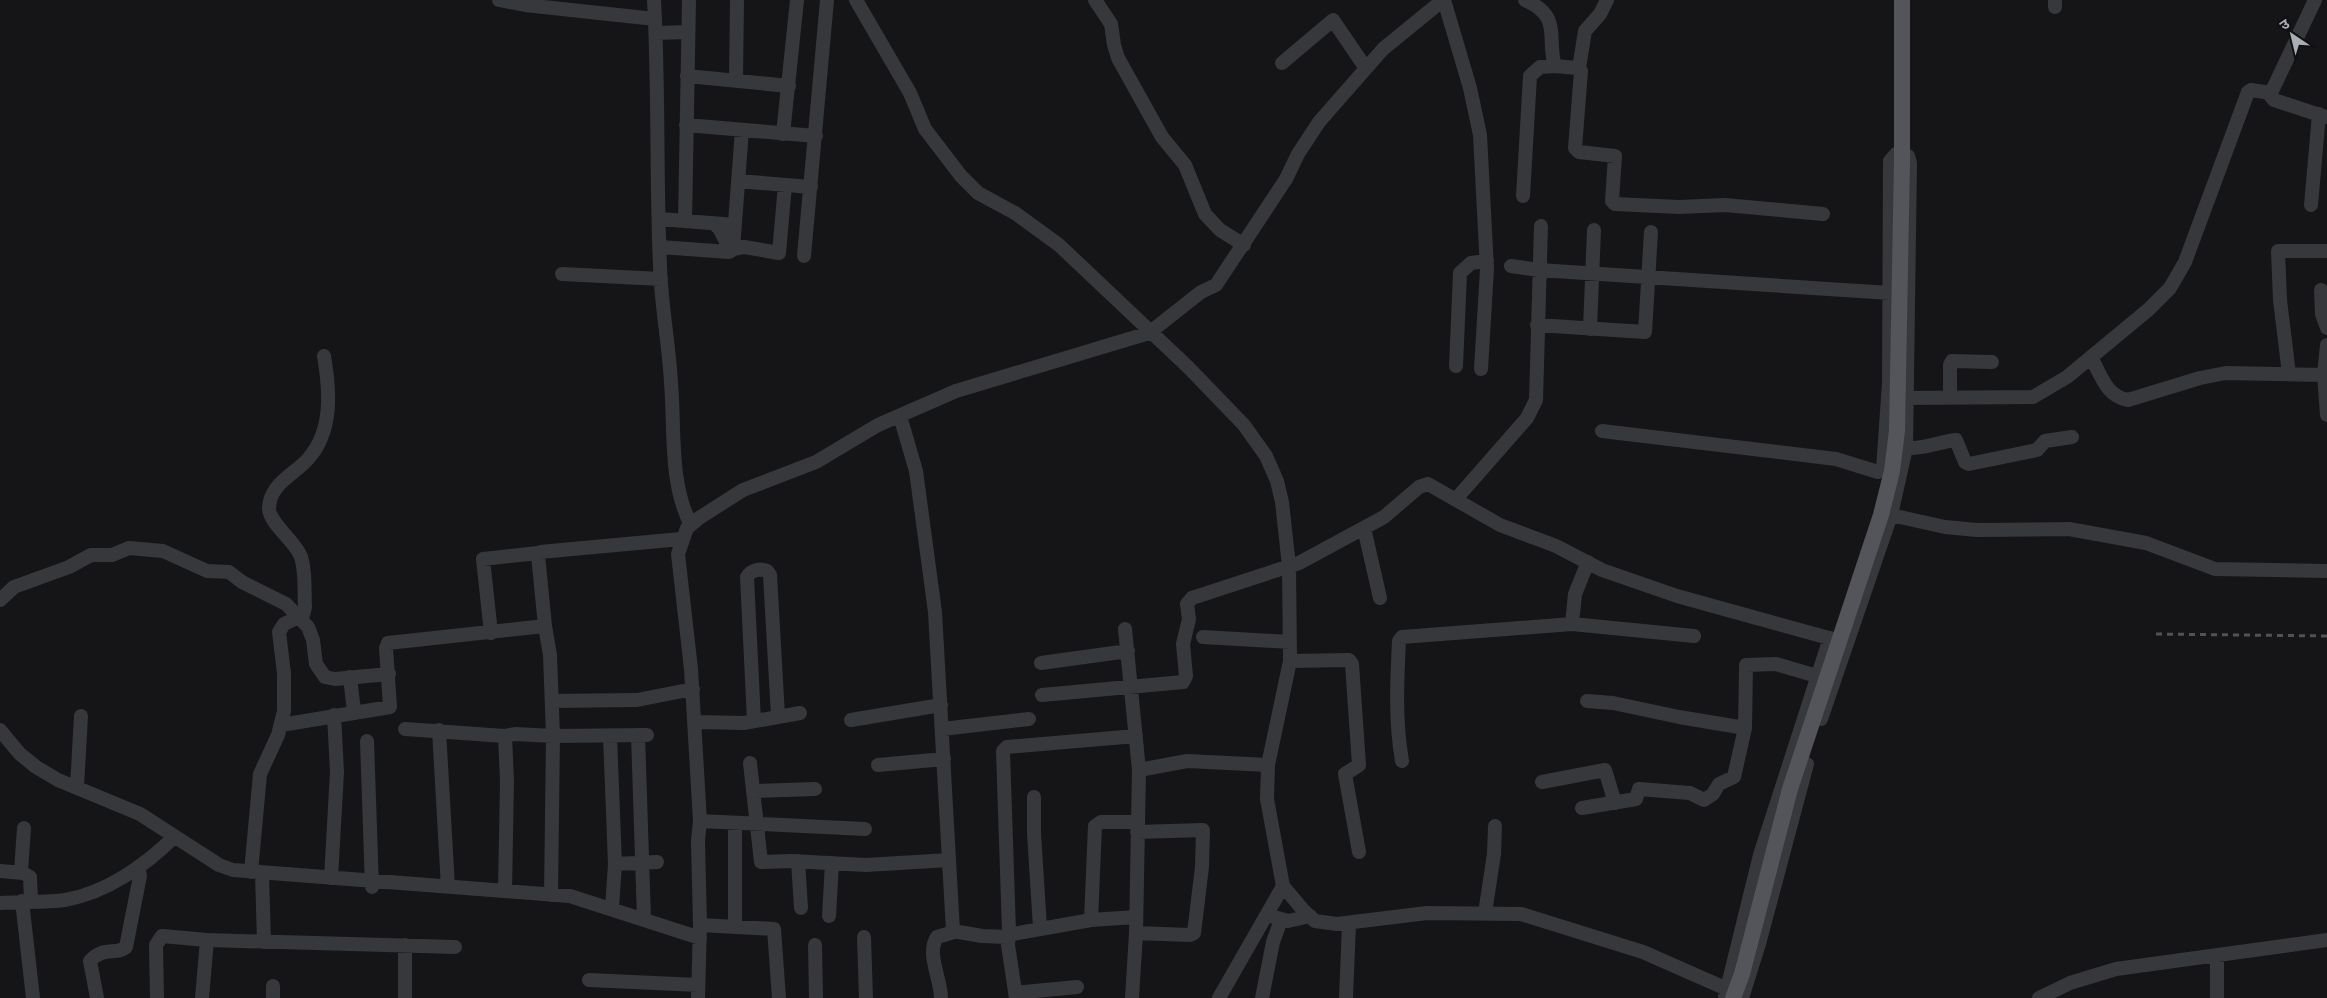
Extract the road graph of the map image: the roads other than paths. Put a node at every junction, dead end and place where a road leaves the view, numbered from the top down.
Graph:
1 (499, 0) edge
2 (654, 0) edge
3 (689, 0) edge
4 (737, 0) edge
5 (797, 0) edge
6 (827, 0) edge
7 (856, 0) edge
8 (1095, 0) edge
9 (1525, 0) edge
10 (1607, 0) edge
11 (1902, 0) edge
12 (2315, 0) edge
13 (1439, 2) edge
14 (655, 26) junction
15 (688, 32) junction
16 (1282, 63) dead end
17 (1555, 66) junction
18 (1365, 67) junction
19 (1579, 68) junction
20 (684, 70) junction
21 (736, 81) junction
22 (789, 86) junction
23 (2269, 94) junction
24 (2323, 116) edge
25 (686, 125) junction
26 (742, 130) junction
27 (783, 134) junction
28 (816, 136) junction
29 (1902, 157) junction
30 (738, 181) junction
31 (785, 185) junction
32 (811, 187) junction
33 (1523, 196) dead end
34 (2311, 205) dead end
35 (1823, 214) dead end
36 (660, 219) junction
37 (684, 220) junction
38 (712, 223) junction
39 (735, 225) junction
40 (1541, 226) dead end
41 (1594, 230) dead end
42 (1651, 232) dead end
43 (1244, 245) junction
44 (660, 248) junction
45 (732, 250) junction
46 (2327, 251) edge
47 (804, 256) dead end
48 (1487, 261) junction
49 (1511, 266) dead end
50 (1539, 270) junction
51 (1591, 273) junction
52 (562, 274) dead end
53 (1650, 277) junction
54 (661, 278) junction
55 (2320, 290) dead end
56 (1890, 292) junction
57 (1537, 325) junction
58 (2327, 328) edge
59 (1590, 329) junction
60 (1149, 332) junction
61 (2327, 345) edge
62 (324, 356) dead end
63 (2091, 357) junction
64 (1992, 362) dead end
65 (1456, 366) dead end
66 (1481, 369) dead end
67 (2289, 374) junction
68 (2324, 375) junction
69 (1907, 398) junction
70 (1950, 398) junction
71 (2327, 414) edge
72 (900, 416) junction
73 (1602, 430) dead end
74 (2072, 437) dead end
75 (1906, 448) junction
76 (1456, 499) junction
77 (1891, 515) junction
78 (691, 525) junction
79 (1364, 528) junction
80 (682, 539) junction
81 (538, 553) junction
82 (1588, 562) junction
83 (1289, 566) junction
84 (2327, 571) edge
85 (1380, 598) dead end
86 (0, 600) edge
87 (300, 617) junction
88 (1572, 624) junction
89 (546, 626) junction
90 (1125, 629) dead end
91 (491, 633) junction
92 (1694, 636) dead end
93 (1203, 637) dead end
94 (1830, 638) junction
95 (1290, 642) junction
96 (1847, 643) junction
97 (1128, 651) junction
98 (1290, 661) junction
99 (1041, 663) dead end
100 (389, 674) junction
101 (1817, 676) junction
102 (350, 677) junction
103 (1131, 686) junction
104 (693, 689) junction
105 (1042, 695) dead end
106 (552, 701) junction
107 (1587, 701) dead end
108 (941, 705) junction
109 (354, 712) junction
110 (800, 713) dead end
111 (334, 715) junction
112 (81, 716) dead end
113 (778, 716) junction
114 (851, 720) dead end
115 (1029, 720) dead end
116 (754, 721) junction
117 (696, 722) junction
118 (281, 725) junction
119 (1745, 728) junction
120 (405, 729) dead end
121 (942, 729) junction
122 (0, 730) edge
123 (439, 730) junction
124 (505, 736) junction
125 (552, 736) junction
126 (610, 736) junction
127 (1136, 736) junction
128 (367, 741) dead end
129 (944, 758) junction
130 (1402, 761) dead end
131 (750, 763) dead end
132 (878, 764) dead end
133 (1268, 765) junction
134 (1139, 770) junction
135 (1542, 782) dead end
136 (77, 787) junction
137 (815, 789) dead end
138 (754, 791) junction
139 (1034, 797) dead end
140 (1615, 803) junction
141 (1582, 808) dead end
142 (700, 821) junction
143 (734, 824) junction
144 (757, 825) junction
145 (1495, 826) dead end
146 (1137, 827) junction
147 (24, 828) dead end
148 (865, 829) dead end
149 (174, 837) junction
150 (1359, 852) dead end
151 (949, 860) junction
152 (798, 861) junction
153 (657, 862) dead end
154 (642, 863) junction
155 (832, 863) junction
156 (615, 864) junction
157 (138, 867) junction
158 (0, 871) edge
159 (257, 872) junction
160 (23, 873) junction
161 (331, 878) junction
162 (372, 884) junction
163 (1283, 886) junction
164 (448, 887) junction
165 (505, 892) junction
166 (551, 895) junction
167 (26, 901) junction
168 (0, 903) edge
169 (612, 908) junction
170 (801, 908) dead end
171 (1268, 911) junction
172 (1485, 912) junction
173 (829, 916) dead end
174 (1310, 916) junction
175 (1136, 917) junction
176 (644, 919) junction
177 (1091, 920) junction
178 (1281, 920) junction
179 (1349, 924) junction
180 (734, 926) junction
181 (1040, 928) junction
182 (700, 931) junction
183 (954, 932) junction
184 (1256, 932) junction
185 (1136, 933) junction
186 (1008, 935) junction
187 (864, 937) dead end
188 (207, 940) junction
189 (2327, 940) edge
190 (264, 942) junction
191 (405, 945) junction
192 (815, 945) dead end
193 (455, 947) dead end
194 (2217, 956) junction
195 (589, 980) dead end
196 (1077, 987) dead end
197 (698, 992) edge
198 (1015, 995) edge
199 (1728, 995) edge
200 (33, 998) edge
201 (98, 998) edge
202 (157, 998) edge
203 (202, 998) edge
204 (405, 998) edge
205 (779, 998) edge
206 (816, 998) edge
207 (866, 998) edge
208 (941, 998) edge
209 (1132, 998) edge
210 (1219, 998) edge
211 (1262, 998) edge
212 (1346, 998) edge
213 (1741, 998) edge
214 (2039, 998) edge
215 (2217, 998) edge

1 - 14 street
2 - 14 street
3 - 15 street
4 - 21 street
5 - 22 street
6 - 28 street
7 - 60 street
8 - 43 street
9 - 17 street
10 - 19 street
11 - 29 main road
12 - 23 street
13 - 18 street
13 - 48 street
14 - 15 street
14 - 36 street
15 - 20 street
16 - 18 street
17 - 19 street
17 - 33 street
18 - 43 street
19 - 35 street
20 - 21 street
20 - 25 street
21 - 22 street
22 - 27 street
23 - 24 street
23 - 63 street
24 - 34 street
25 - 26 street
25 - 37 street
26 - 27 street
26 - 30 street
27 - 28 street
28 - 32 street
29 - 56 street
29 - 69 street
29 - 199 main road, bridge
30 - 31 street
30 - 39 street
31 - 32 street
31 - 45 street
32 - 47 street
36 - 37 street
36 - 44 street
37 - 38 street
38 - 39 street
38 - 45 street
39 - 45 street
40 - 50 street
41 - 51 street
42 - 53 street
43 - 60 street
44 - 45 street
44 - 54 street
46 - 67 street
48 - 65 street
48 - 66 street
49 - 50 street
50 - 51 street
50 - 57 street
51 - 53 street
51 - 59 street
52 - 54 street
53 - 56 street
53 - 59 street
54 - 78 street
55 - 58 street
56 - 73 street
57 - 59 street
57 - 76 street
60 - 72 street
60 - 83 street
61 - 68 street
62 - 87 street
63 - 67 street
63 - 70 street
64 - 70 street
67 - 68 street
68 - 71 street
69 - 70 street
69 - 75 street
72 - 78 street
72 - 108 street
74 - 75 street
75 - 77 street
76 - 79 street
76 - 82 street
77 - 84 street
77 - 96 street
78 - 80 street
79 - 83 street
79 - 85 street
80 - 81 street
80 - 104 street
81 - 89 street
81 - 91 street
82 - 88 street
82 - 94 street
83 - 95 street
83 - 103 street
86 - 87 street
87 - 102 street
87 - 118 street
88 - 92 street
88 - 130 street
89 - 91 street
89 - 106 street
90 - 97 street
91 - 100 street
93 - 95 street
94 - 96 street
94 - 101 street
95 - 98 street
96 - 213 street
97 - 99 street
97 - 103 street
98 - 133 street
98 - 150 street
100 - 102 street
100 - 109 street
101 - 119 street
101 - 199 street
102 - 109 street
103 - 105 street
103 - 127 street
104 - 106 street
104 - 117 street
106 - 125 street
107 - 119 street
108 - 114 street
108 - 121 street
109 - 111 street
110 - 113 street
111 - 118 street
111 - 161 street
112 - 136 street
113 - 116 street
113 - 116 street
115 - 121 street
116 - 117 street
117 - 142 street
118 - 159 street
119 - 140 street
120 - 123 street
121 - 129 street
122 - 136 street
123 - 124 street
123 - 164 street
124 - 125 street
124 - 165 street
125 - 126 street
125 - 166 street
126 - 154 street
126 - 156 street
127 - 134 street
127 - 186 street
128 - 162 street
129 - 132 street
129 - 151 street
131 - 138 street
133 - 134 street
133 - 163 street
134 - 146 street
135 - 140 street
136 - 149 street
137 - 138 street
138 - 144 street
139 - 181 street
140 - 141 street
142 - 143 street
142 - 182 street
143 - 144 street
143 - 180 street
144 - 148 street
144 - 152 street
145 - 172 street
146 - 175 street
146 - 177 street
146 - 185 street
147 - 160 street
149 - 157 street
149 - 159 street
151 - 155 street
151 - 183 street
152 - 155 street
152 - 170 street
153 - 154 street
154 - 156 street
154 - 176 street
155 - 173 street
156 - 169 street
157 - 167 street
157 - 201 street
158 - 160 street
159 - 161 street
159 - 190 street
160 - 167 street
161 - 162 street
162 - 164 street
163 - 171 street
163 - 174 street
164 - 165 street
165 - 166 street
166 - 169 street
167 - 168 street
167 - 200 street
169 - 176 street
171 - 178 street
171 - 184 street
172 - 179 street
172 - 199 street
174 - 178 street
174 - 179 street
175 - 177 street
175 - 185 street
176 - 182 street
177 - 181 street
178 - 184 street
178 - 211 street
179 - 212 street
180 - 182 street
180 - 205 street
181 - 186 street
182 - 197 street
183 - 186 street
183 - 208 street
184 - 210 street
185 - 209 street
186 - 198 street
187 - 207 street
188 - 190 street
188 - 202 street
188 - 203 street
189 - 194 street
190 - 191 street
191 - 193 street
191 - 204 street
192 - 206 street
194 - 214 street
194 - 215 street
195 - 197 street
196 - 198 street
199 - 213 street

